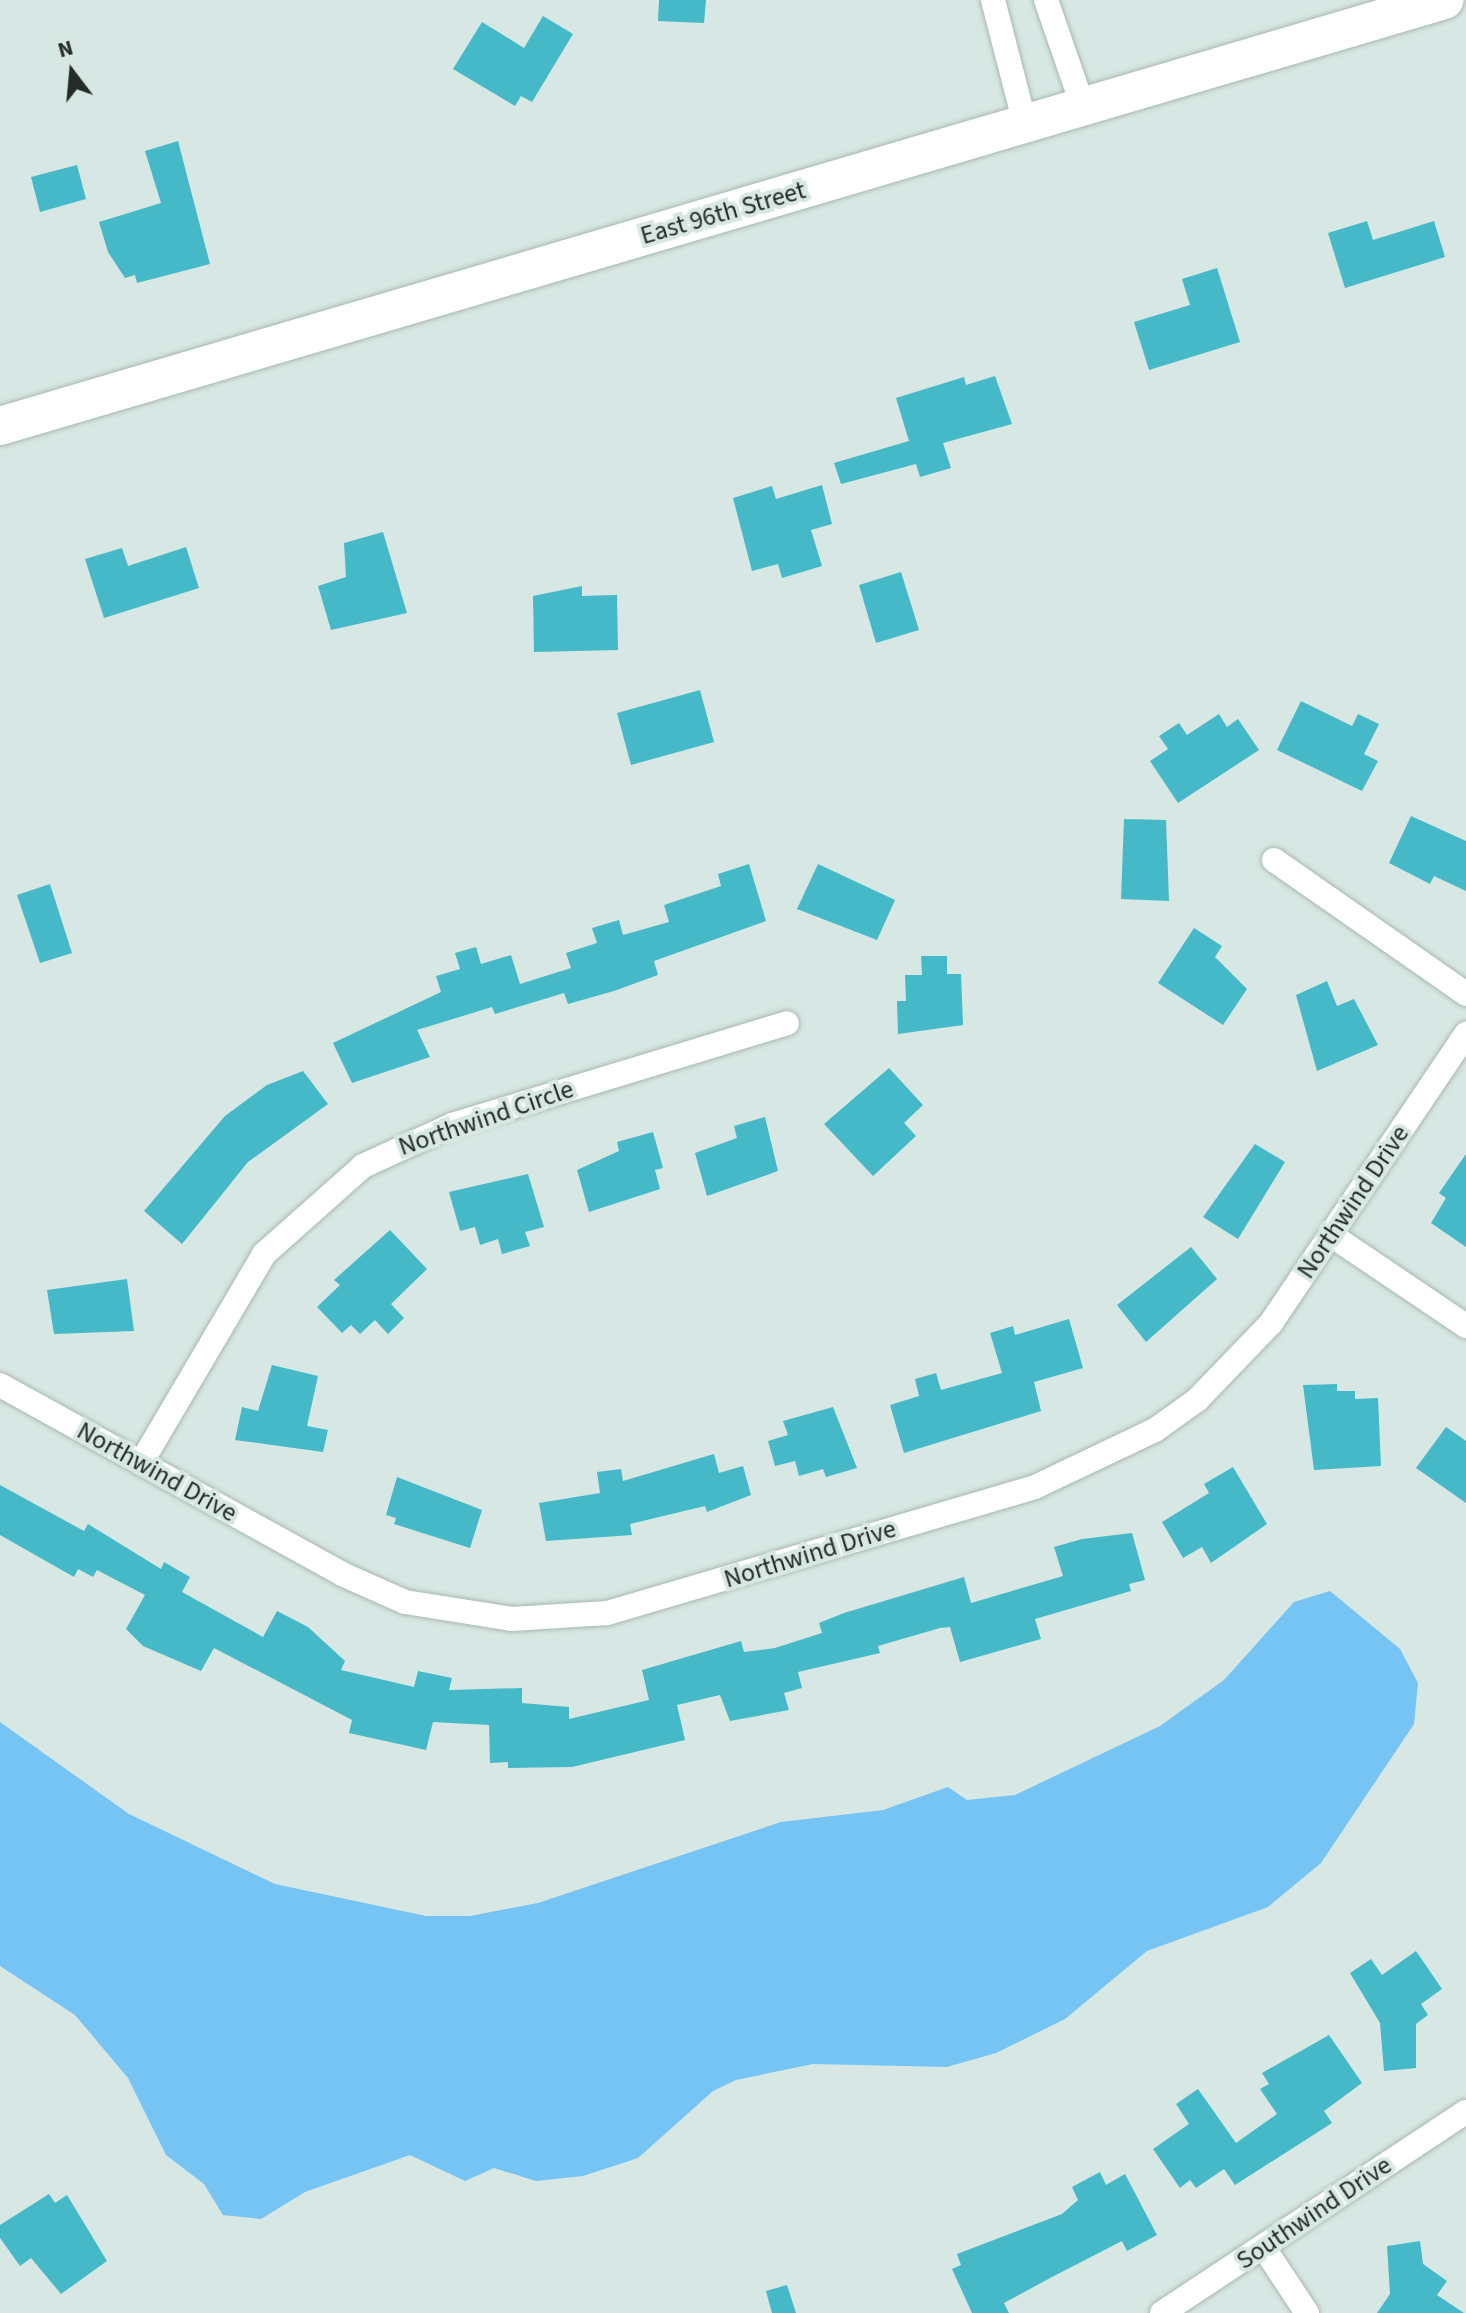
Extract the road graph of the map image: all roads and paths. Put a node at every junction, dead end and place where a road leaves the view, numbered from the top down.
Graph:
1 (993, 0) edge
2 (1046, 0) edge
3 (1445, 0) edge
4 (1083, 107) junction
5 (1025, 124) junction
6 (0, 426) edge
7 (1274, 860) dead end
8 (1466, 994) edge
9 (787, 1023) dead end
10 (1466, 1034) edge
11 (1331, 1235) junction
12 (1466, 1326) edge
13 (0, 1385) edge
14 (141, 1463) junction
15 (1466, 2112) edge
16 (1264, 2248) junction
17 (1162, 2313) edge
18 (1307, 2313) edge

1 - 5 street
2 - 4 street
3 - 4 main road, East 96th Street
4 - 5 main road, East 96th Street
5 - 6 main road, East 96th Street
7 - 8 street
9 - 14 street, Northwind Circle
10 - 11 street, Northwind Drive
11 - 12 street
11 - 14 street, Northwind Drive
13 - 14 street, Northwind Drive
15 - 16 street, Southwind Drive
16 - 17 street, Southwind Drive
16 - 18 street

